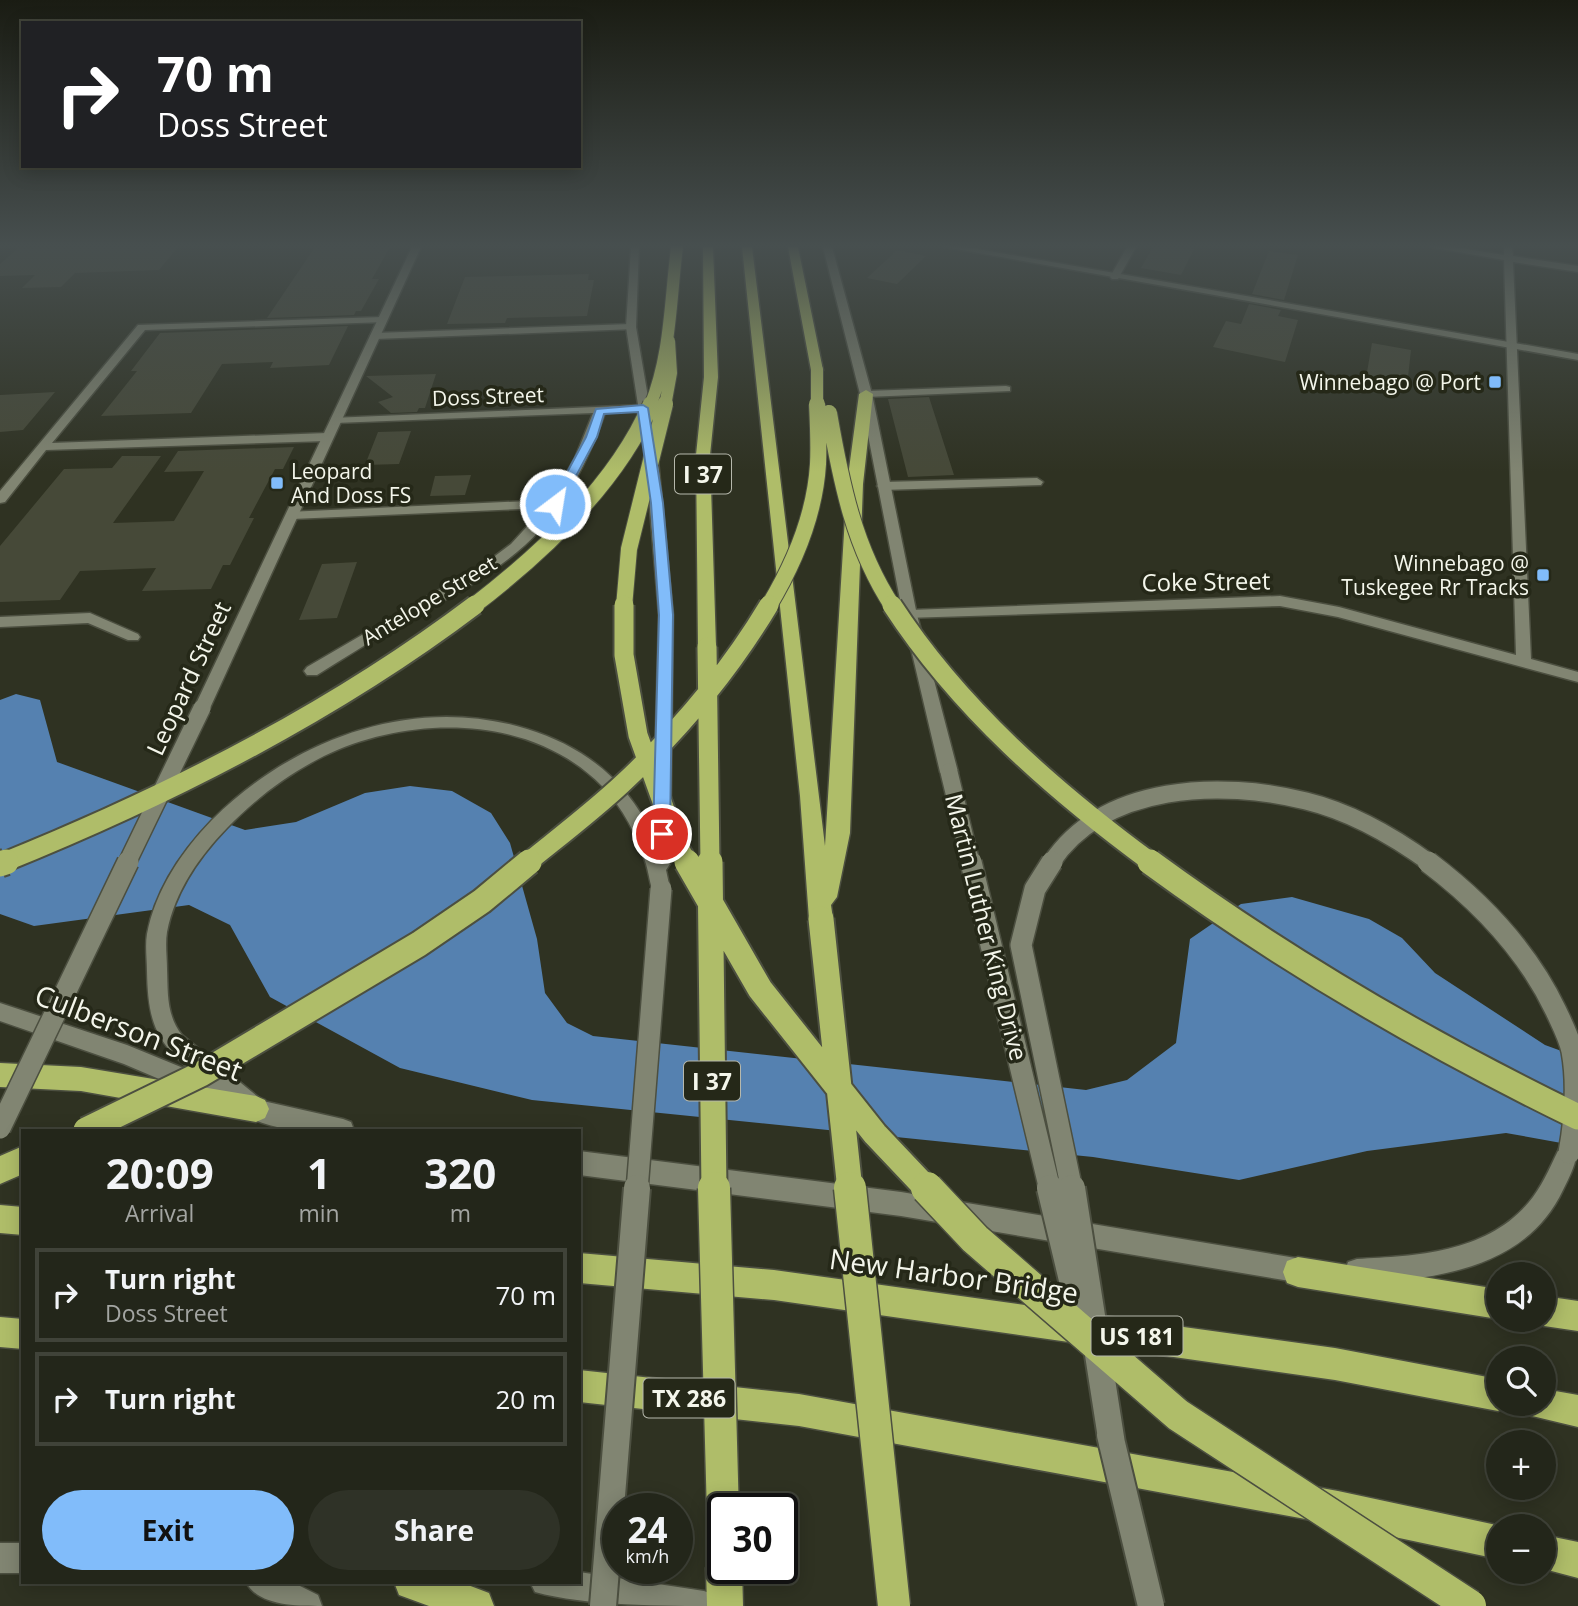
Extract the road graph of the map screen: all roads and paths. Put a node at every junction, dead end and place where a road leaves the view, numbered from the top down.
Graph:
1 (315, 322) edge
2 (381, 322) edge
3 (631, 322) edge
4 (669, 322) edge
5 (710, 322) edge
6 (755, 322) edge
7 (808, 322) edge
8 (847, 322) edge
9 (1376, 322) edge
10 (1510, 322) edge
11 (631, 327) junction
12 (375, 336) junction
13 (669, 341) junction
14 (1510, 345) junction
15 (1578, 358) edge
16 (817, 370) junction
17 (1006, 389) dead end
18 (866, 394) junction
19 (643, 408) junction
20 (600, 411) junction
21 (335, 420) junction
22 (327, 437) junction
23 (43, 447) junction
24 (1037, 482) dead end
25 (883, 486) junction
26 (0, 499) edge
27 (555, 504) junction
28 (292, 515) junction
29 (910, 615) junction
30 (0, 622) edge
31 (133, 637) dead end
32 (1524, 663) junction
33 (312, 671) dead end
34 (1578, 677) edge
35 (0, 863) edge
36 (661, 889) junction
37 (821, 919) junction
38 (0, 1012) edge
39 (0, 1075) edge
40 (256, 1109) junction
41 (1578, 1117) edge
42 (0, 1128) edge
43 (88, 1129) edge
44 (339, 1129) edge
45 (21, 1161) edge
46 (581, 1164) edge
47 (0, 1170) edge
48 (0, 1219) edge
49 (21, 1221) edge
50 (581, 1268) edge
51 (1298, 1272) junction
52 (1486, 1302) edge
53 (1556, 1313) edge
54 (1578, 1316) edge
55 (0, 1332) edge
56 (21, 1334) edge
57 (581, 1386) edge
58 (1486, 1393) edge
59 (1556, 1407) edge
60 (1578, 1411) edge
61 (1112, 1444) junction
62 (722, 1493) edge
63 (1486, 1539) edge
64 (1556, 1555) edge
65 (0, 1558) edge
66 (21, 1558) edge
67 (1578, 1560) edge
68 (265, 1584) edge
69 (417, 1584) edge
70 (558, 1584) edge
71 (724, 1584) edge
72 (307, 1606) edge
73 (476, 1606) edge
74 (603, 1606) edge
75 (704, 1606) edge
76 (725, 1606) edge
77 (894, 1606) edge
78 (1151, 1606) edge
79 (1470, 1606) edge

1 - 23 main road
2 - 12 main road, Leopard Street
3 - 11 main road
4 - 13 highway, bridge
5 - 62 highway, I 37, bridge
6 - 37 highway
7 - 16 highway
8 - 18 main road, Martin Luther King Drive
9 - 14 main road
10 - 14 main road
11 - 12 main road
11 - 19 main road
12 - 21 main road, Leopard Street
13 - 35 highway, bridge
13 - 79 highway, bridge
14 - 15 main road
14 - 32 main road
16 - 41 highway, bridge
16 - 43 highway, bridge
17 - 18 main road
18 - 25 main road, Martin Luther King Drive
18 - 37 highway
19 - 20 main road, Doss Street
19 - 36 main road
20 - 21 main road, Doss Street
20 - 27 main road, Antelope Street
21 - 22 main road, Leopard Street
22 - 23 main road
22 - 28 main road, Leopard Street
23 - 26 main road
24 - 25 main road
25 - 29 main road, Martin Luther King Drive
27 - 28 main road
27 - 33 main road, Antelope Street
28 - 42 main road, Leopard Street, bridge
29 - 32 main road, Coke Street
29 - 61 main road, Martin Luther King Drive, bridge
30 - 31 main road
32 - 34 main road, Coke Street
36 - 40 main road
36 - 74 main road, bridge
37 - 77 highway, bridge
38 - 40 main road, Culberson Street
39 - 40 highway
40 - 44 main road, Culberson Street
45 - 47 highway
46 - 51 main road
48 - 49 highway
50 - 58 highway, New Harbor Bridge / US 181
51 - 52 highway
51 - 61 main road, bridge
53 - 54 highway
55 - 56 highway
57 - 63 highway, TX 286
59 - 60 highway
61 - 78 main road, Martin Luther King Drive, bridge
64 - 67 highway
65 - 66 main road
68 - 72 main road
69 - 73 highway
70 - 75 main road
71 - 76 highway

